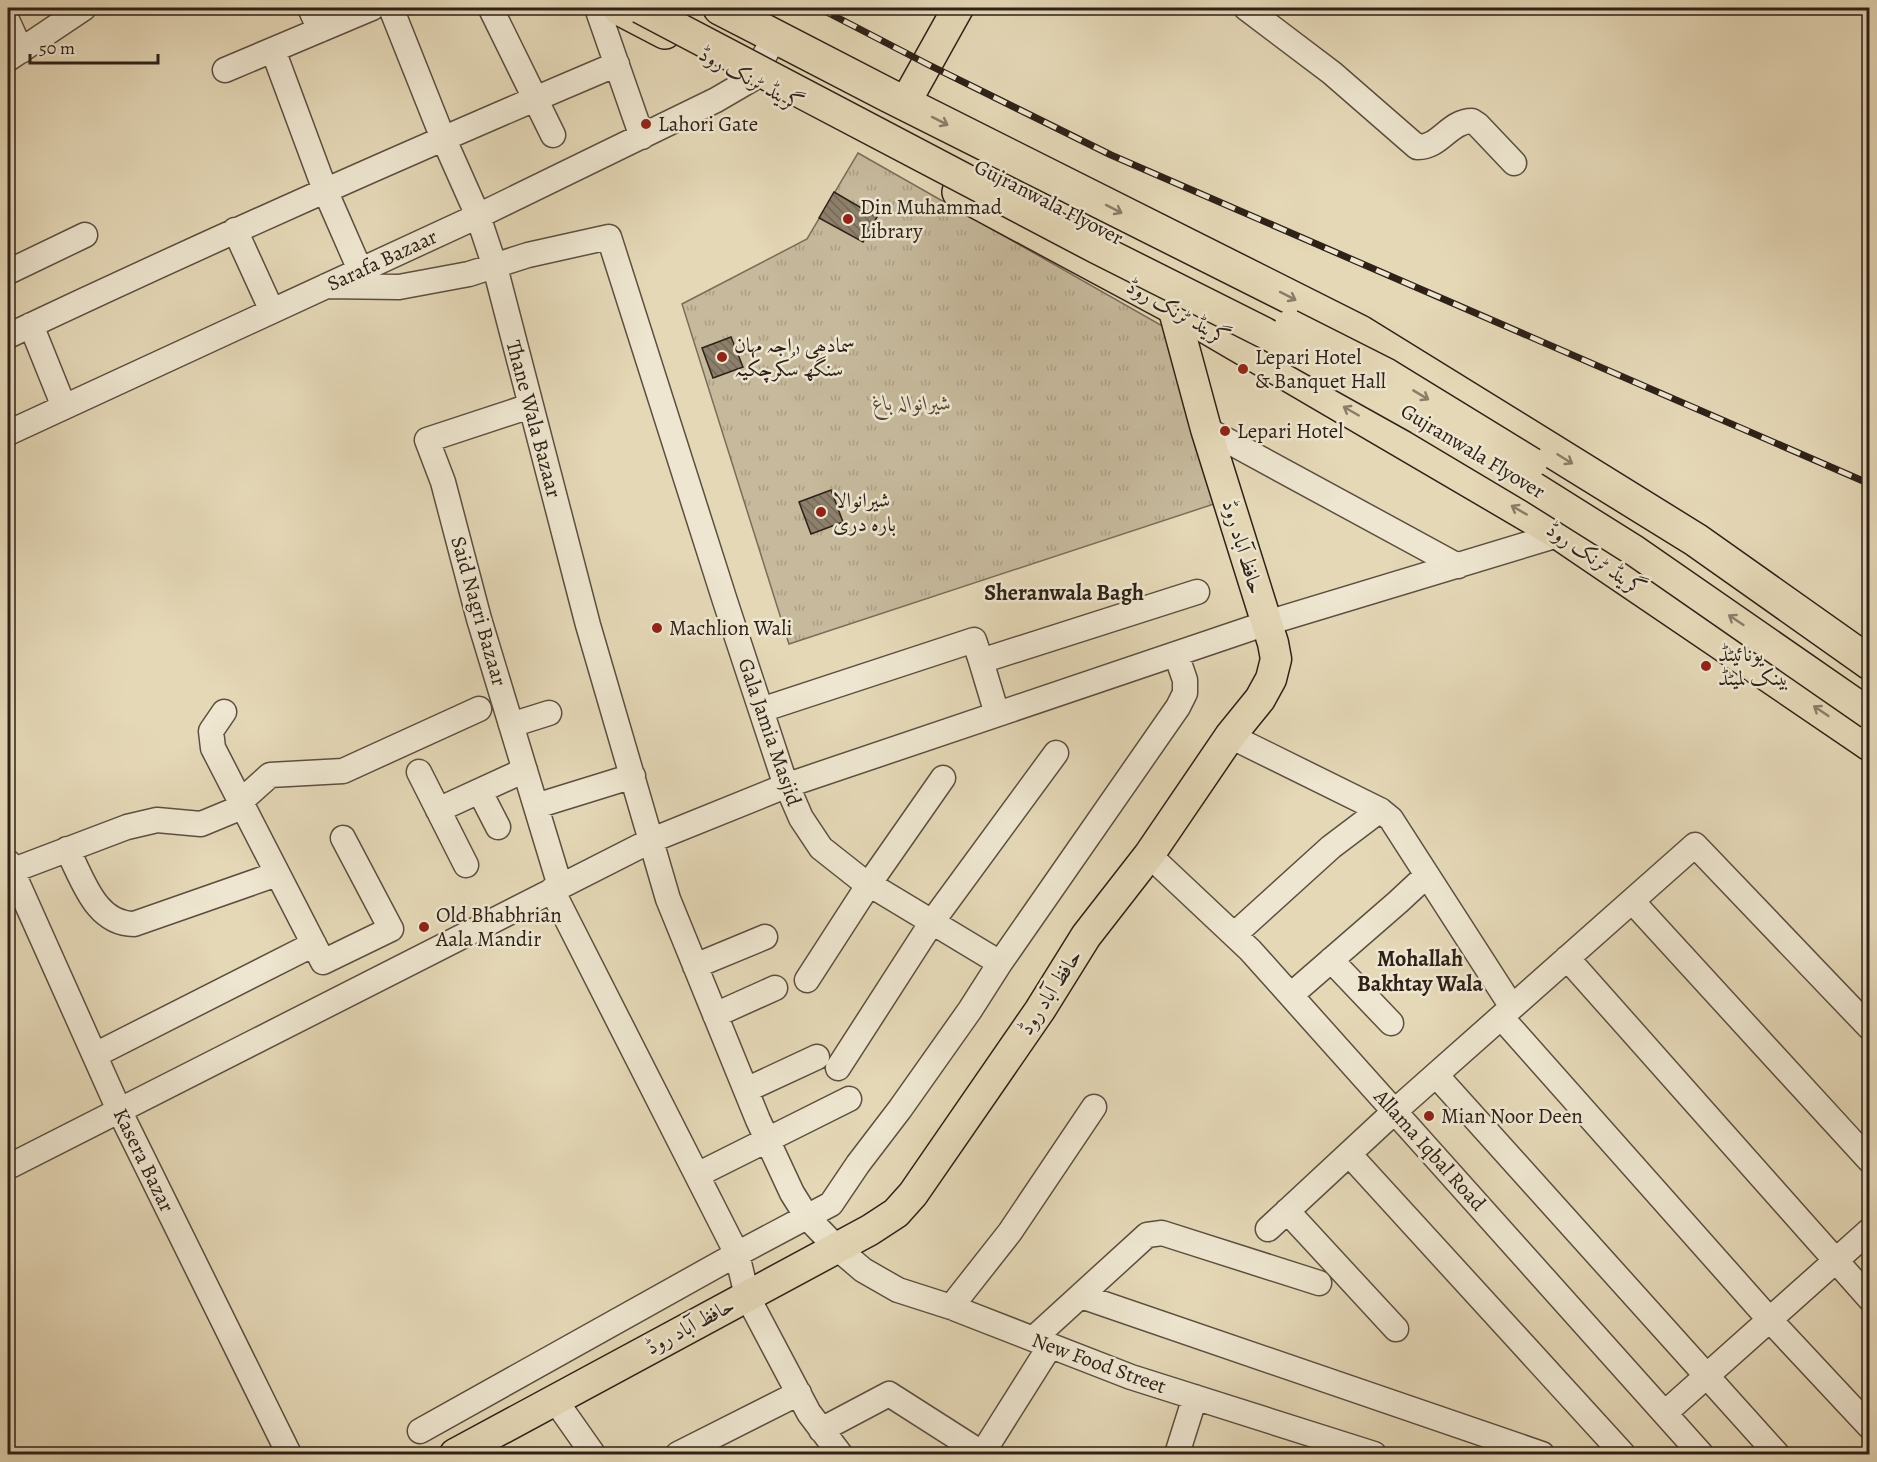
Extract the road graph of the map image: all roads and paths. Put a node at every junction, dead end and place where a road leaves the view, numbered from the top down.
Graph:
1 (84, 8) edge
2 (310, 8) edge
3 (372, 8) edge
4 (391, 8) edge
5 (597, 8) edge
6 (619, 8) edge
7 (640, 8) edge
8 (681, 8) edge
9 (720, 8) edge
10 (940, 8) edge
11 (958, 8) edge
12 (1246, 8) edge
13 (491, 9) dead end
14 (8, 22) edge
15 (320, 30) junction
16 (775, 36) junction
17 (273, 50) junction
18 (14, 55) edge
19 (617, 64) junction
20 (225, 70) dead end
21 (752, 79) junction
22 (535, 98) junction
23 (897, 99) junction
24 (553, 135) dead end
25 (443, 137) junction
26 (642, 137) junction
27 (1514, 163) dead end
28 (325, 190) junction
29 (478, 216) junction
30 (235, 230) junction
31 (86, 235) dead end
32 (495, 267) junction
33 (360, 270) junction
34 (8, 272) edge
35 (326, 286) junction
36 (1173, 307) junction
37 (272, 311) junction
38 (31, 325) junction
39 (8, 336) edge
40 (530, 406) junction
41 (64, 407) junction
42 (1206, 429) junction
43 (8, 433) edge
44 (1561, 534) junction
45 (1458, 566) junction
46 (1197, 592) dead end
47 (1267, 623) junction
48 (1176, 654) junction
49 (981, 661) junction
50 (1869, 663) edge
51 (1869, 690) edge
52 (479, 709) dead end
53 (761, 710) junction
54 (224, 712) dead end
55 (549, 713) dead end
56 (997, 714) junction
57 (1869, 714) edge
58 (511, 725) junction
59 (1230, 736) junction
60 (1869, 744) edge
61 (1056, 753) dead end
62 (525, 770) junction
63 (419, 772) dead end
64 (633, 776) junction
65 (944, 778) dead end
66 (788, 785) junction
67 (480, 792) junction
68 (241, 805) junction
69 (536, 806) junction
70 (438, 810) junction
71 (1380, 810) junction
72 (498, 827) dead end
73 (343, 838) dead end
74 (652, 840) junction
75 (67, 849) junction
76 (1149, 855) junction
77 (466, 865) dead end
78 (9, 866) edge
79 (277, 874) junction
80 (1426, 875) junction
81 (869, 884) junction
82 (556, 888) junction
83 (1632, 901) junction
84 (932, 922) junction
85 (1235, 934) junction
86 (765, 937) dead end
87 (314, 944) junction
88 (1567, 958) junction
89 (1331, 960) junction
90 (1000, 963) junction
91 (695, 966) junction
92 (807, 980) dead end
93 (775, 988) dead end
94 (1291, 995) junction
95 (1506, 1012) junction
96 (715, 1015) junction
97 (1391, 1023) dead end
98 (1869, 1028) edge
99 (95, 1055) junction
100 (1436, 1075) junction
101 (746, 1090) junction
102 (849, 1099) dead end
103 (1094, 1107) dead end
104 (119, 1110) junction
105 (1395, 1111) junction
106 (767, 1138) junction
107 (1349, 1154) junction
108 (1869, 1161) edge
109 (8, 1167) edge
110 (697, 1175) junction
111 (1287, 1212) junction
112 (807, 1217) junction
113 (1268, 1229) dead end
114 (1869, 1230) edge
115 (836, 1247) junction
116 (737, 1254) junction
117 (1835, 1261) junction
118 (1318, 1283) dead end
119 (747, 1296) junction
120 (1081, 1296) junction
121 (1869, 1299) edge
122 (951, 1307) junction
123 (1769, 1320) junction
124 (1396, 1329) dead end
125 (1041, 1343) junction
126 (1706, 1376) junction
127 (799, 1393) junction
128 (1195, 1397) junction
129 (555, 1400) junction
130 (1665, 1413) junction
131 (1869, 1427) edge
132 (821, 1430) junction
133 (420, 1431) dead end
134 (982, 1454) edge
135 (1623, 1454) edge
136 (289, 1455) edge
137 (455, 1455) edge
138 (593, 1455) edge
139 (678, 1455) edge
140 (840, 1455) edge
141 (1177, 1455) edge
142 (1374, 1455) edge
143 (1542, 1455) edge
144 (1701, 1455) edge
145 (1777, 1455) edge

1 - 18 street
2 - 15 street
3 - 15 street
4 - 25 street, Thane Wala Bazaar
5 - 19 street
6 - 21 highway, گرینڈ ٹرنک روڈ
57 -> 7 main road, Gujranwala Flyover, bridge
8 -> 51 main road, Gujranwala Flyover, bridge
9 - 16 highway
10 - 23 main road
11 - 23 main road
12 - 27 street
13 - 22 street
14 - 18 street
15 - 17 street
16 - 21 street
16 - 23 highway
17 - 20 street
17 - 28 street
19 - 22 street
19 - 26 street
21 - 26 street, Sarafa Bazaar
21 - 36 highway, گرینڈ ٹرنک روڈ
22 - 24 street
22 - 25 street
23 -> 50 highway
25 - 28 street
25 - 29 street, Thane Wala Bazaar
26 - 29 street, Sarafa Bazaar
28 - 30 street
28 - 33 street
29 - 32 street, Thane Wala Bazaar
29 - 33 street, Sarafa Bazaar
30 - 37 street
30 - 38 street
31 - 34 street
32 - 35 street
32 - 40 street, Thane Wala Bazaar
32 - 53 street, Gala Jamia Masjid
33 - 35 street, Sarafa Bazaar
35 - 37 street, Sarafa Bazaar
36 - 42 main road, حافظ آباد روڈ
44 -> 36 highway, گرینڈ ٹرنک روڈ
37 - 41 street, Sarafa Bazaar
38 - 39 street
38 - 41 street
40 - 58 street, Said Nagri Bazaar
40 - 64 street, Thane Wala Bazaar
41 - 43 street, Sarafa Bazaar
42 - 45 street
42 - 47 main road, حافظ آباد روڈ
44 - 45 street
60 -> 44 highway, گرینڈ ٹرنک روڈ
45 - 47 street
46 - 49 street
47 - 48 street
47 - 59 main road, حافظ آباد روڈ
48 - 56 street
48 - 90 street
49 - 53 street
49 - 56 street
52 - 68 street
53 - 66 street, Gala Jamia Masjid
54 - 68 street
55 - 58 street
56 - 66 street
58 - 62 street, Said Nagri Bazaar
59 - 71 street
59 - 76 main road, حافظ آباد روڈ
61 - 84 street
62 - 67 street
62 - 69 street, Said Nagri Bazaar
63 - 70 street
64 - 69 street
64 - 74 street, Thane Wala Bazaar
65 - 81 street
66 - 74 street
66 - 81 street, Gala Jamia Masjid
67 - 70 street
67 - 72 street
68 - 75 street
68 - 79 street
69 - 82 street, Said Nagri Bazaar
70 - 77 street
71 - 80 street
71 - 85 street
73 - 87 street
74 - 82 street
74 - 91 street, Thane Wala Bazaar
75 - 78 street
75 - 79 street
76 - 85 street, Allama Iqbal Road
76 - 115 main road, حافظ آباد روڈ
78 - 99 street, Kasera Bazar
79 - 87 street
80 - 89 street
80 - 95 street
81 - 84 street, Gala Jamia Masjid
81 - 92 street
82 - 104 street
82 - 110 street, Said Nagri Bazaar
83 - 88 street
83 - 98 street
83 - 108 street
84 - 90 street, Gala Jamia Masjid
84 - 101 street
85 - 94 street, Allama Iqbal Road
86 - 91 street
87 - 99 street
88 - 95 street
88 - 117 street
89 - 94 street
89 - 97 street
90 - 112 street
91 - 96 street, Thane Wala Bazaar
93 - 96 street
94 - 105 street, Allama Iqbal Road
95 - 100 street
95 - 123 street
96 - 101 street, New Food Street
99 - 104 street, Kasera Bazar
100 - 105 street
100 - 126 street
101 - 106 street, New Food Street
102 - 106 street
103 - 122 street
104 - 109 street
104 - 136 street, Kasera Bazar
105 - 107 street
105 - 130 street, Allama Iqbal Road
106 - 110 street
106 - 112 street, New Food Street
107 - 111 street
107 - 135 street
110 - 116 street, Said Nagri Bazaar
111 - 113 street
111 - 124 street
112 - 115 street, New Food Street
112 - 116 street
114 - 117 street
115 - 119 main road, حافظ آباد روڈ
115 - 122 street, New Food Street
116 - 119 street, Said Nagri Bazaar
116 - 133 street
117 - 121 street
117 - 123 street
118 - 120 street
119 - 127 street, Said Nagri Bazaar
119 - 129 main road, حافظ آباد روڈ
120 - 125 street
120 - 143 street
122 - 125 street, New Food Street
123 - 126 street
123 - 131 street
125 - 128 street, New Food Street
125 - 134 street
126 - 130 street
126 - 145 street
127 - 132 street, Said Nagri Bazaar
127 - 139 street
128 - 141 street
128 - 142 street, New Food Street
129 - 137 main road, حافظ آباد روڈ
129 - 138 street
130 - 144 street, Allama Iqbal Road
132 - 134 street
132 - 140 street, Said Nagri Bazaar

